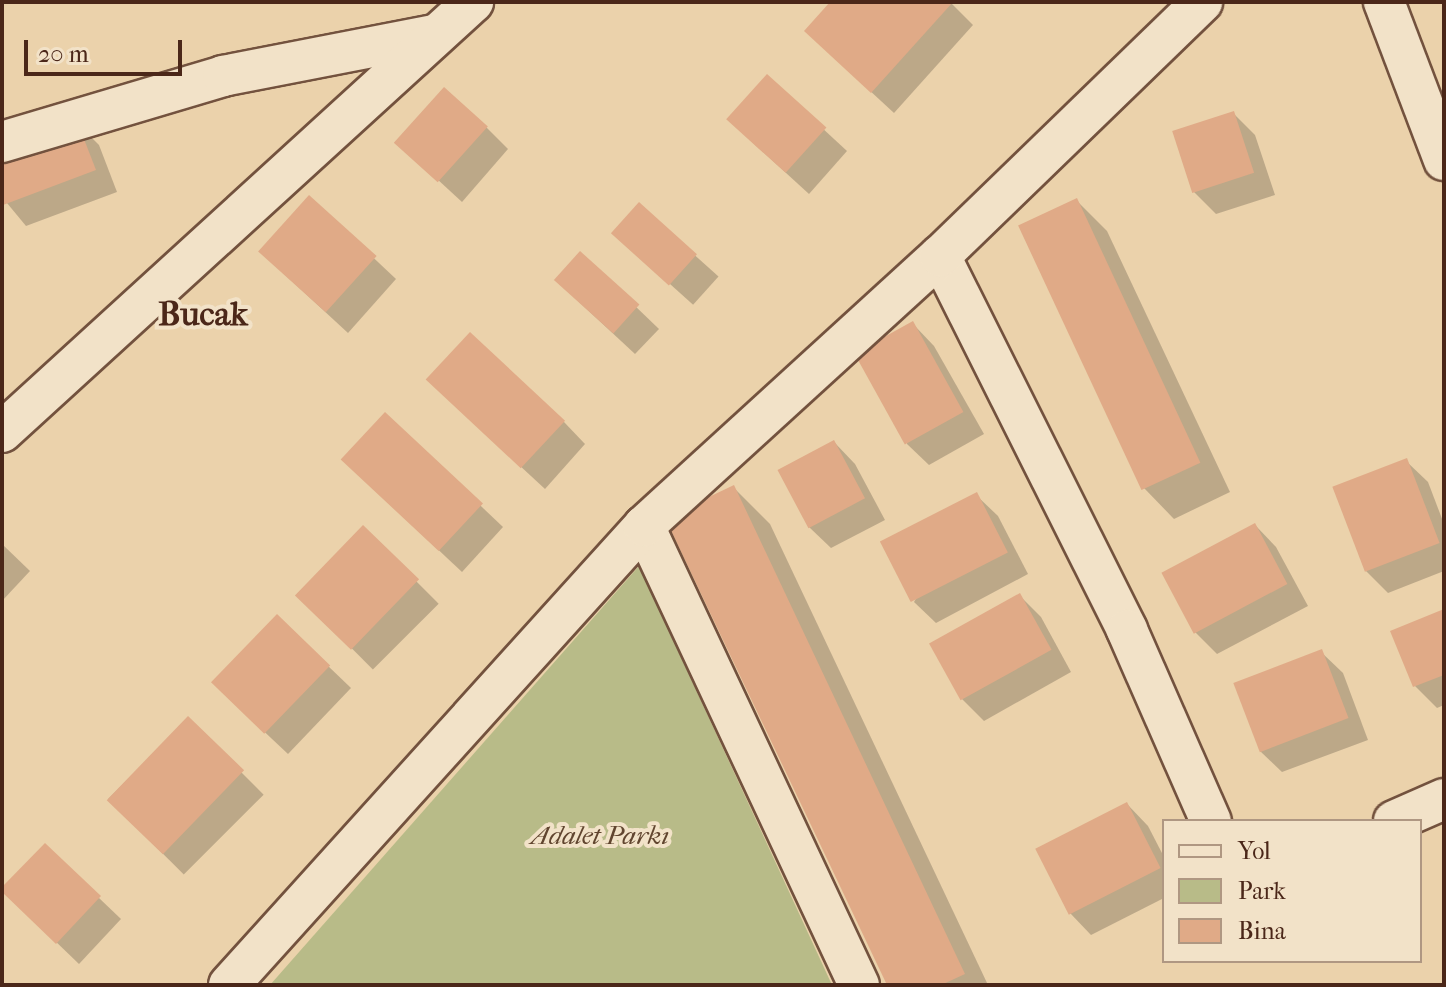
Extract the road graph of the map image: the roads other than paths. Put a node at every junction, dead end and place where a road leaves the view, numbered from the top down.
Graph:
1 (473, 2) edge
2 (1202, 2) edge
3 (1384, 2) edge
4 (433, 35) junction
5 (2, 142) edge
6 (1444, 160) edge
7 (940, 256) junction
8 (2, 432) edge
9 (644, 526) junction
10 (1444, 799) edge
11 (1210, 819) edge
12 (1399, 819) edge
13 (229, 985) edge
14 (859, 985) edge

1 - 4 street
2 - 7 street
3 - 6 street
4 - 5 street
4 - 8 street
7 - 9 street
7 - 11 street
9 - 13 street
9 - 14 street
10 - 12 street

